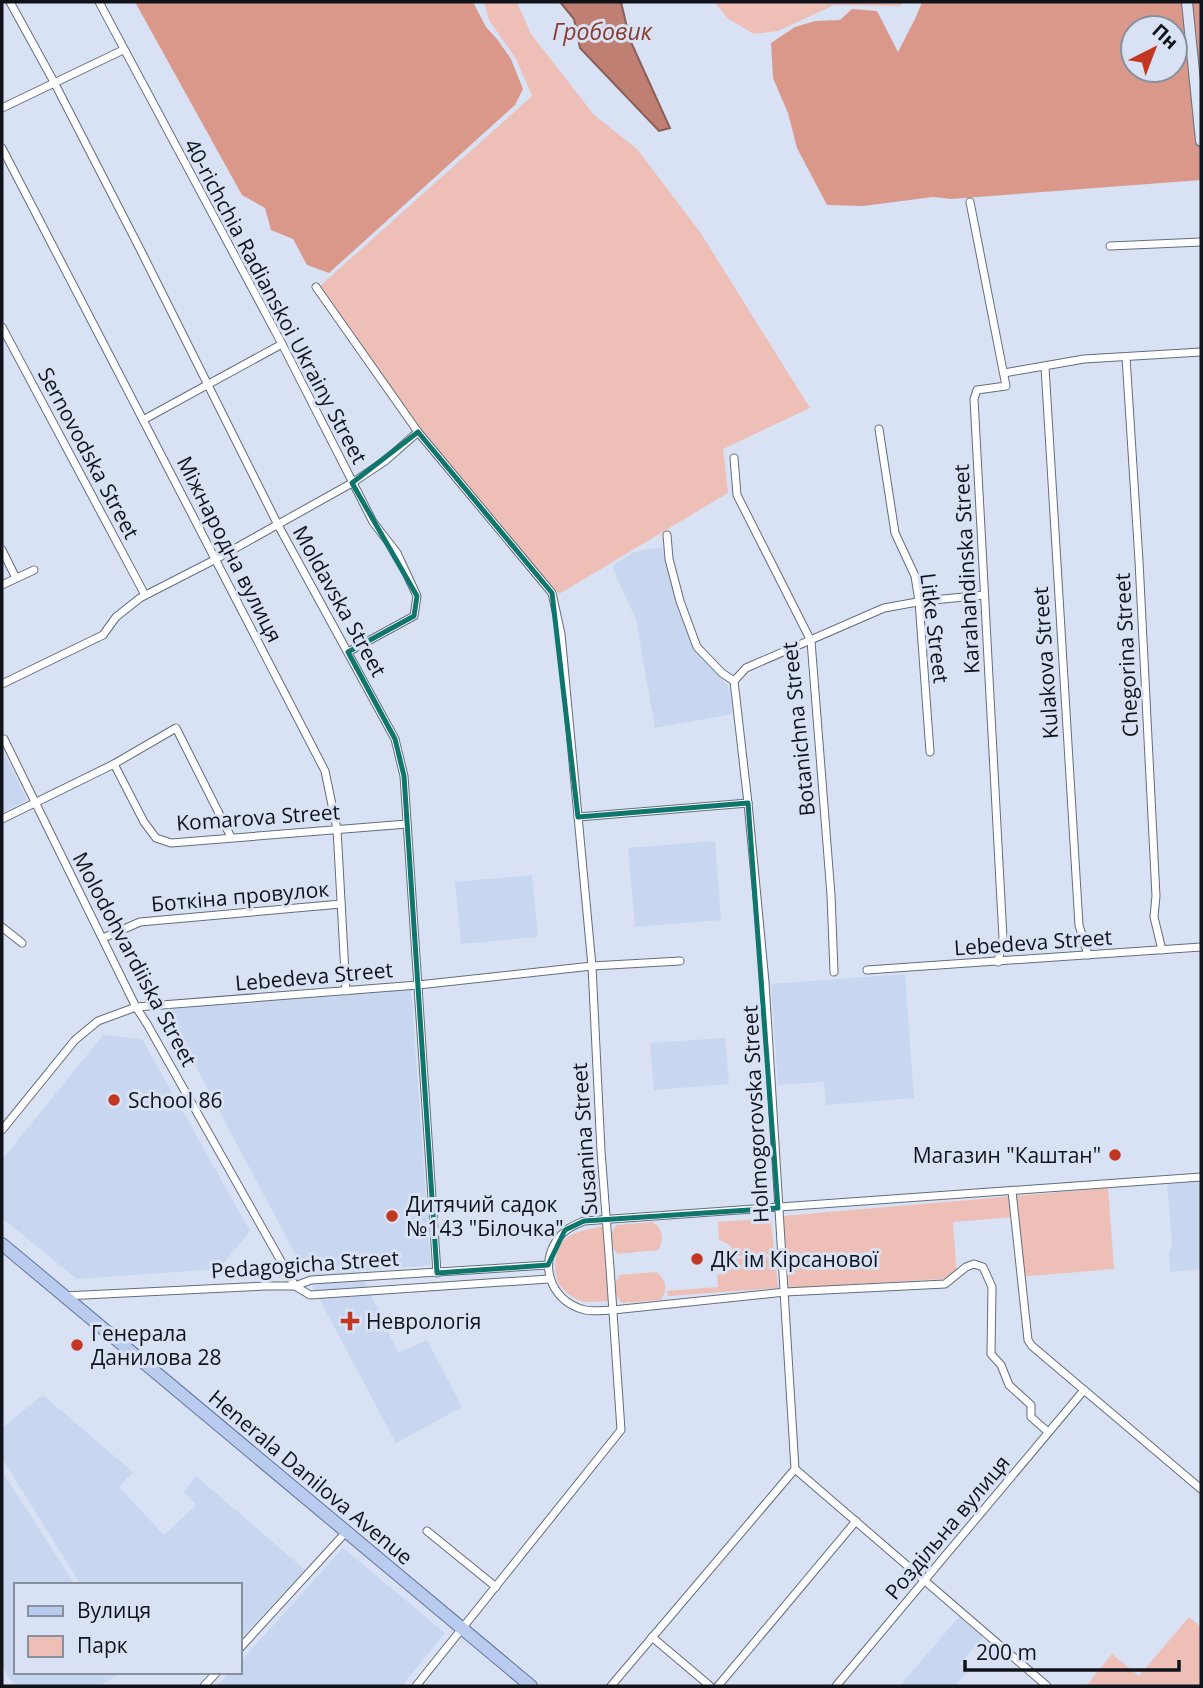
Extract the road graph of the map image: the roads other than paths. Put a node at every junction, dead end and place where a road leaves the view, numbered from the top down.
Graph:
1 (10, 2) edge
2 (99, 2) edge
3 (1187, 2) edge
4 (123, 50) junction
5 (54, 82) junction
6 (2, 108) edge
7 (1201, 141) edge
8 (2, 148) edge
9 (970, 202) dead end
10 (1201, 242) edge
11 (1110, 246) dead end
12 (316, 287) dead end
13 (2, 327) edge
14 (282, 344) junction
15 (1201, 352) edge
16 (1126, 357) junction
17 (1045, 367) junction
18 (1004, 373) junction
19 (208, 385) junction
20 (143, 420) junction
21 (879, 429) dead end
22 (418, 432) junction
23 (734, 458) dead end
24 (352, 483) junction
25 (278, 525) junction
26 (667, 535) dead end
27 (2, 550) edge
28 (216, 559) junction
29 (34, 570) dead end
30 (16, 578) junction
31 (2, 585) edge
32 (984, 595) junction
33 (145, 596) junction
34 (919, 601) junction
35 (811, 641) junction
36 (348, 652) junction
37 (733, 681) junction
38 (2, 684) edge
39 (4, 739) dead end
40 (930, 752) dead end
41 (114, 764) junction
42 (35, 802) junction
43 (748, 803) junction
44 (578, 817) junction
45 (2, 819) edge
46 (407, 824) junction
47 (337, 829) junction
48 (231, 837) junction
49 (341, 904) junction
50 (2, 926) edge
51 (103, 939) junction
52 (22, 943) dead end
53 (1201, 947) edge
54 (1162, 950) junction
55 (1088, 955) junction
56 (680, 961) dead end
57 (998, 962) junction
58 (592, 966) junction
59 (867, 970) dead end
60 (834, 972) dead end
61 (418, 985) junction
62 (346, 991) junction
63 (136, 1007) junction
64 (2, 1130) edge
65 (1201, 1177) edge
66 (1012, 1191) junction
67 (778, 1208) junction
68 (606, 1220) junction
69 (2, 1244) edge
70 (548, 1265) junction
71 (437, 1273) junction
72 (549, 1279) junction
73 (295, 1286) junction
74 (785, 1292) junction
75 (310, 1295) joint
76 (64, 1296) junction
77 (613, 1310) junction
78 (1084, 1390) junction
79 (1048, 1433) junction
80 (795, 1469) junction
81 (1201, 1489) edge
82 (856, 1521) junction
83 (427, 1531) dead end
84 (346, 1532) junction
85 (925, 1580) junction
86 (496, 1587) junction
87 (462, 1630) junction
88 (652, 1637) junction
89 (242, 1646) edge
90 (416, 1686) edge
91 (531, 1686) edge
92 (611, 1686) edge
93 (710, 1686) edge
94 (718, 1686) edge
95 (836, 1686) edge
96 (1048, 1686) edge

1 - 5 street, Moldavska Street
2 - 4 street, 40-richchia Radianskoi Ukrainy Street
3 - 7 main road
4 - 5 street
4 - 14 street, 40-richchia Radianskoi Ukrainy Street
5 - 6 street
5 - 19 street, Moldavska Street
8 - 20 street, Міжнародна вулиця
9 - 18 street
10 - 11 street
12 - 22 street
13 - 33 street, Sernovodska Street
14 - 19 street
14 - 24 street, 40-richchia Radianskoi Ukrainy Street
15 - 16 street
16 - 17 street
16 - 54 street, Chegorina Street
17 - 18 street
17 - 55 street, Kulakova Street
18 - 32 street, Karahandinska Street
19 - 20 street
19 - 25 street, Moldavska Street
20 - 28 street, Міжнародна вулиця
21 - 34 street, Litke Street
22 - 24 street
22 - 44 street, Susanina Street
23 - 35 street, Botanichna Street
24 - 25 street
24 - 36 street, 40-richchia Radianskoi Ukrainy Street
25 - 28 street
25 - 36 street, Moldavska Street
26 - 37 street
27 - 30 street
28 - 33 street
28 - 47 street, Міжнародна вулиця
29 - 30 street
30 - 31 street
32 - 34 street
32 - 57 street, Karahandinska Street
33 - 38 street
34 - 35 street
34 - 40 street, Litke Street
35 - 37 street
35 - 60 street, Botanichna Street
36 - 46 street, Moldavska Street
37 - 43 street, Holmogorovska Street
39 - 42 street, Molodohvardiiska Street
41 - 42 street
41 - 48 street, Komarova Street
41 - 48 street
42 - 45 street
42 - 51 street, Molodohvardiiska Street
43 - 44 street
43 - 67 street, Holmogorovska Street
44 - 58 street, Susanina Street
46 - 47 street, Komarova Street
46 - 61 street, Moldavska Street
47 - 48 street, Komarova Street
47 - 49 street, Міжнародна вулиця
49 - 51 street, Боткіна провулок
49 - 62 street, Міжнародна вулиця
50 - 52 street
51 - 63 street, Molodohvardiiska Street
53 - 54 street, Lebedeva Street
54 - 55 street, Lebedeva Street
55 - 57 street, Lebedeva Street
56 - 58 street, Lebedeva Street
57 - 59 street, Lebedeva Street
58 - 61 street, Lebedeva Street
58 - 68 street, Susanina Street
61 - 62 street, Lebedeva Street
61 - 71 street, Moldavska Street
62 - 63 street, Lebedeva Street
63 - 64 street, Lebedeva Street
63 - 73 street, Molodohvardiiska Street
65 - 66 street
66 - 67 street
66 - 78 street
67 - 68 street
67 - 74 street, Holmogorovska Street
68 - 70 street
68 - 77 street, Susanina Street
69 - 76 main road, Henerala Danilova Avenue
70 - 71 street, Pedagogicha Street
70 - 72 street
71 - 73 street, Pedagogicha Street
72 - 75 street, Pedagogicha Street
72 - 77 street
73 - 75 street, Molodohvardiiska Street
73 - 76 street, Pedagogicha Street
74 - 77 street
74 - 79 street
74 - 80 street, Holmogorovska Street
76 - 84 main road, Henerala Danilova Avenue
77 - 86 street, Susanina Street
78 - 79 street, Роздільна вулиця
78 - 81 street
79 - 85 street, Роздільна вулиця
80 - 82 street
80 - 88 street
82 - 85 street
82 - 94 street
83 - 86 street
84 - 87 main road, Henerala Danilova Avenue
84 - 89 street
85 - 95 street, Роздільна вулиця
85 - 96 street
86 - 87 street, Susanina Street
87 - 90 street, Susanina Street
87 - 91 main road, Henerala Danilova Avenue
88 - 92 street
88 - 93 street

